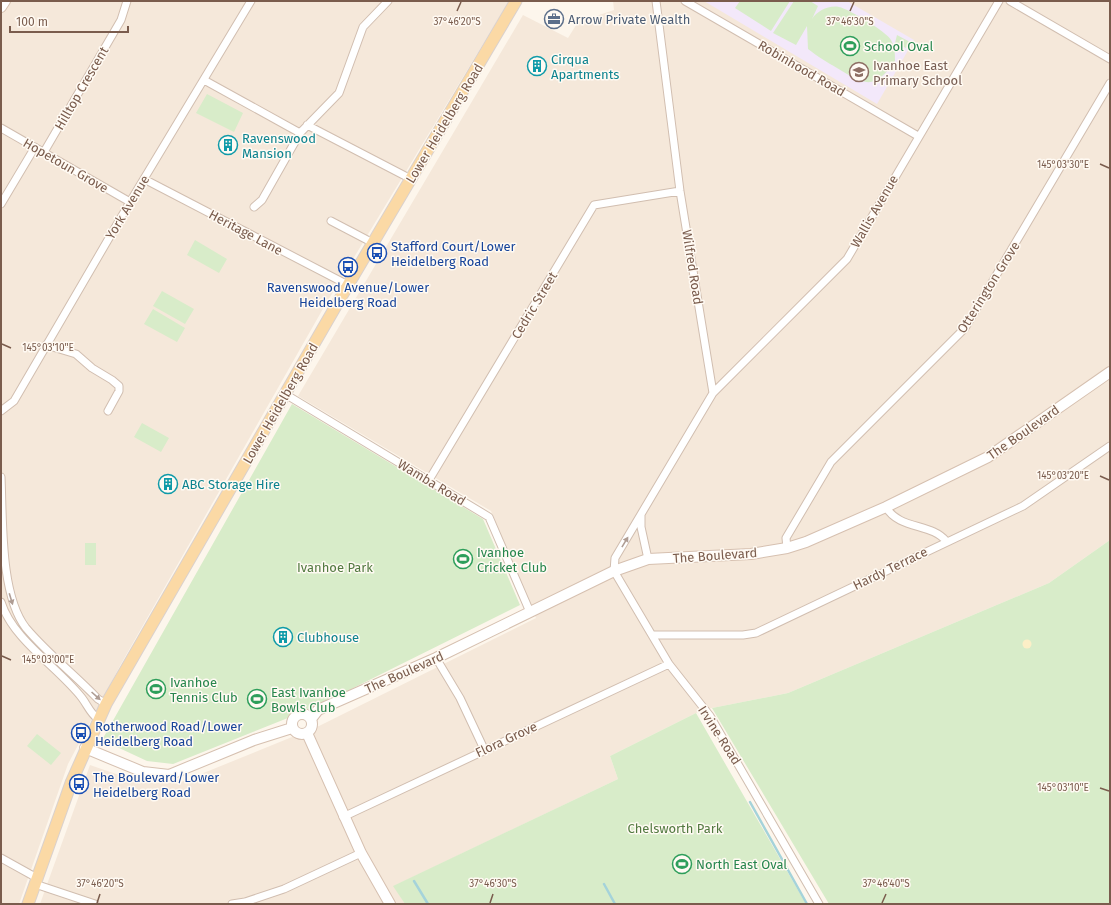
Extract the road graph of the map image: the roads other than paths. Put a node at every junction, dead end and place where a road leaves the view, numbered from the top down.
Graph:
1 (5, 1) edge
2 (127, 1) edge
3 (251, 1) edge
4 (388, 1) edge
5 (516, 1) edge
6 (656, 1) edge
7 (685, 1) edge
8 (999, 1) edge
9 (1010, 1) edge
10 (1, 7) edge
11 (1110, 59) edge
12 (204, 80) junction
13 (1110, 83) edge
14 (308, 125) junction
15 (1, 128) edge
16 (300, 133) junction
17 (918, 136) junction
18 (35, 147) junction
19 (44, 152) junction
20 (144, 179) junction
21 (411, 179) junction
22 (680, 191) junction
23 (130, 202) junction
24 (1, 204) edge
25 (254, 207) dead end
26 (330, 221) dead end
27 (373, 243) junction
28 (348, 285) junction
29 (46, 345) junction
30 (1110, 372) edge
31 (713, 393) junction
32 (285, 394) junction
33 (1, 411) edge
34 (108, 411) dead end
35 (1110, 446) edge
36 (1, 477) edge
37 (429, 480) junction
38 (886, 506) junction
39 (641, 515) junction
40 (946, 541) junction
41 (787, 548) junction
42 (648, 559) junction
43 (614, 571) junction
44 (1, 602) edge
45 (530, 612) junction
46 (652, 635) junction
47 (436, 658) junction
48 (669, 664) junction
49 (106, 704) junction
50 (311, 719) junction
51 (98, 720) junction
52 (292, 728) junction
53 (307, 733) junction
54 (85, 748) junction
55 (484, 749) junction
56 (343, 816) junction
57 (361, 853) junction
58 (1, 858) edge
59 (36, 881) junction
60 (28, 904) edge
61 (95, 904) edge
62 (232, 904) edge
63 (390, 904) edge
64 (819, 904) edge

1 - 10 street
2 - 19 street, Hilltop Crescent
3 - 12 street, York Avenue
4 - 14 street
5 - 21 main road, Lower Heidelberg Road
6 - 22 street, Wilfred Road
7 - 17 street, Robinhood Road
8 - 17 street, Wallis Avenue
9 - 11 street
12 - 16 street
12 - 20 street, York Avenue
13 - 41 street, Otterington Grove
14 - 16 street
14 - 21 street
15 - 18 street, Hopetoun Grove
16 - 25 street
17 - 31 street, Wallis Avenue
18 - 19 street, Hopetoun Grove
18 - 24 street
19 - 23 street, Hopetoun Grove
20 - 23 street, York Avenue
20 - 28 street, Heritage Lane
21 - 27 main road, Lower Heidelberg Road
22 - 31 street, Wilfred Road
22 - 37 street, Cedric Street
23 - 29 street, York Avenue
26 - 27 street
27 - 28 main road, Lower Heidelberg Road
28 - 32 main road, Lower Heidelberg Road
29 - 33 street, York Avenue
29 - 34 street
30 - 38 street, The Boulevard
31 - 39 street
32 - 37 street, Wamba Road
32 - 49 main road, Lower Heidelberg Road
35 - 40 street, Hardy Terrace
36 -> 49 street
37 - 45 street, Wamba Road
38 - 40 street
38 - 41 street, The Boulevard
39 - 42 street
43 -> 39 street
40 - 46 street, Hardy Terrace
41 - 42 street, The Boulevard
42 - 43 street, The Boulevard
43 - 45 street, The Boulevard
43 - 46 street, Irvine Road
44 - 51 street
45 - 47 street, The Boulevard
46 - 48 street, Irvine Road
47 - 50 street, The Boulevard
47 - 55 street
48 - 55 street, Flora Grove
48 - 64 street, Irvine Road
49 - 51 main road, Lower Heidelberg Road
50 - 52 street
50 - 53 street
51 - 54 main road, Lower Heidelberg Road
52 - 53 street
52 - 54 street
53 - 56 street
54 - 59 main road, Lower Heidelberg Road
55 - 56 street, Flora Grove
56 - 57 street
57 - 62 street
57 - 63 street
58 - 59 street
59 - 60 main road, Lower Heidelberg Road
59 - 61 street

